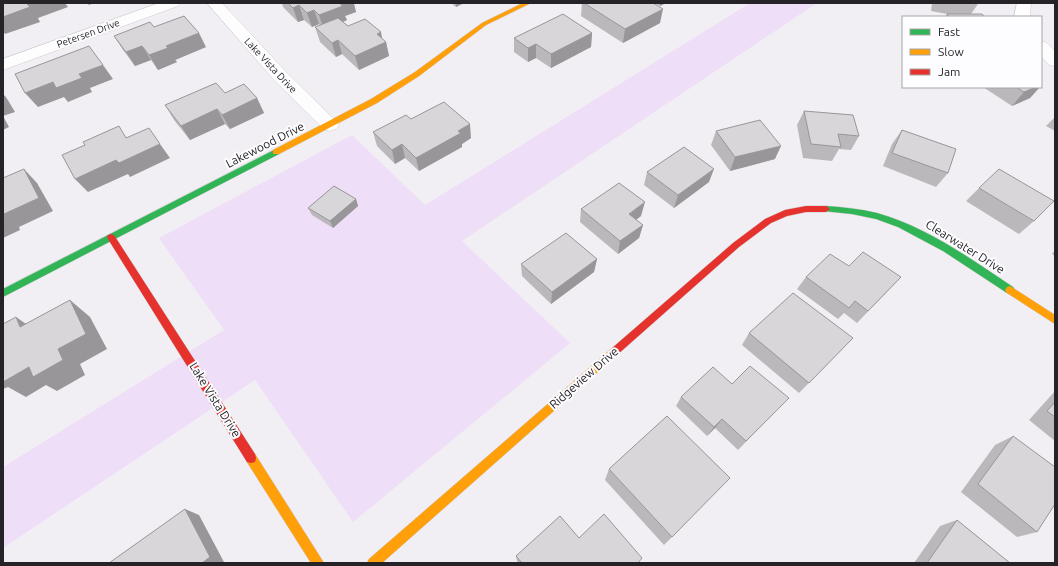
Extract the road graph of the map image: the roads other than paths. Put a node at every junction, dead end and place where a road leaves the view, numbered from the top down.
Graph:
1 (172, 3) edge
2 (214, 3) edge
3 (528, 3) edge
4 (1024, 3) edge
5 (1022, 16) edge
6 (1042, 47) edge
7 (1055, 61) edge
8 (3, 65) edge
9 (330, 125) junction
10 (806, 209) joint
11 (112, 237) junction
12 (3, 294) edge
13 (1055, 320) edge
14 (318, 563) edge
15 (373, 563) edge

1 - 8 street, Petersen Drive
2 - 9 street, Lake Vista Drive
3 - 9 street, Lakewood Drive
4 - 5 street
6 - 7 street
9 - 11 street, Lakewood Drive
10 - 13 street, Clearwater Drive
10 - 15 street, Ridgeview Drive
11 - 12 street, Lakewood Drive
11 - 14 street, Lake Vista Drive

